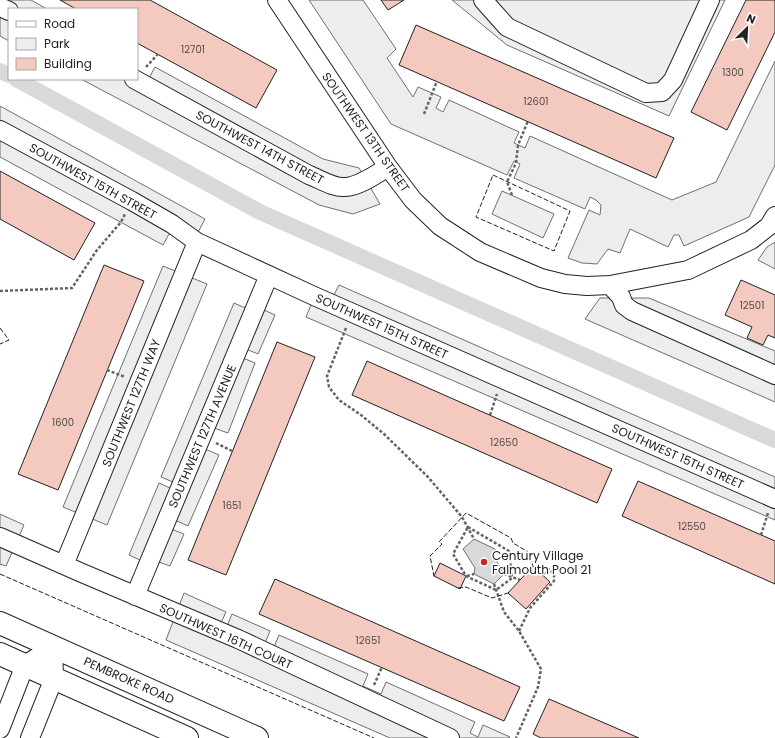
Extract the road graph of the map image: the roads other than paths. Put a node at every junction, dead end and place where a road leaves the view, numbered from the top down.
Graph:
1 (277, 0) edge
2 (483, 0) edge
3 (710, 0) edge
4 (136, 80) edge
5 (0, 130) edge
6 (388, 167) junction
7 (775, 216) edge
8 (197, 242) junction
9 (269, 275) junction
10 (610, 285) junction
11 (775, 375) edge
12 (774, 498) edge
13 (0, 537) edge
14 (64, 565) junction
15 (135, 596) junction
16 (0, 623) edge
17 (53, 647) junction
18 (0, 654) edge
19 (25, 665) junction
20 (54, 678) junction
21 (0, 729) edge
22 (30, 738) edge
23 (187, 738) edge
24 (258, 738) edge
25 (450, 738) edge

1 - 6 street, SOUTHWEST 13TH STREET
2 - 3 street
4 - 6 street, SOUTHWEST 14TH STREET
5 - 8 street, SOUTHWEST 15TH STREET
6 - 10 street, SOUTHWEST 13TH STREET
7 - 10 street, SOUTHWEST 13TH STREET
8 - 9 street, SOUTHWEST 15TH STREET
8 - 14 street, SOUTHWEST 127TH WAY
9 - 12 street, SOUTHWEST 15TH STREET
9 - 15 street, SOUTHWEST 127TH AVENUE
10 - 11 street
13 - 14 street, SOUTHWEST 16TH COURT
14 - 15 street, SOUTHWEST 16TH COURT
15 - 25 street, SOUTHWEST 16TH COURT
16 - 17 main road, PEMBROKE ROAD
17 - 19 street
17 - 20 street
17 - 24 main road, PEMBROKE ROAD
18 - 19 main road
19 - 20 main road
19 - 21 street
20 - 22 street
20 - 23 main road

